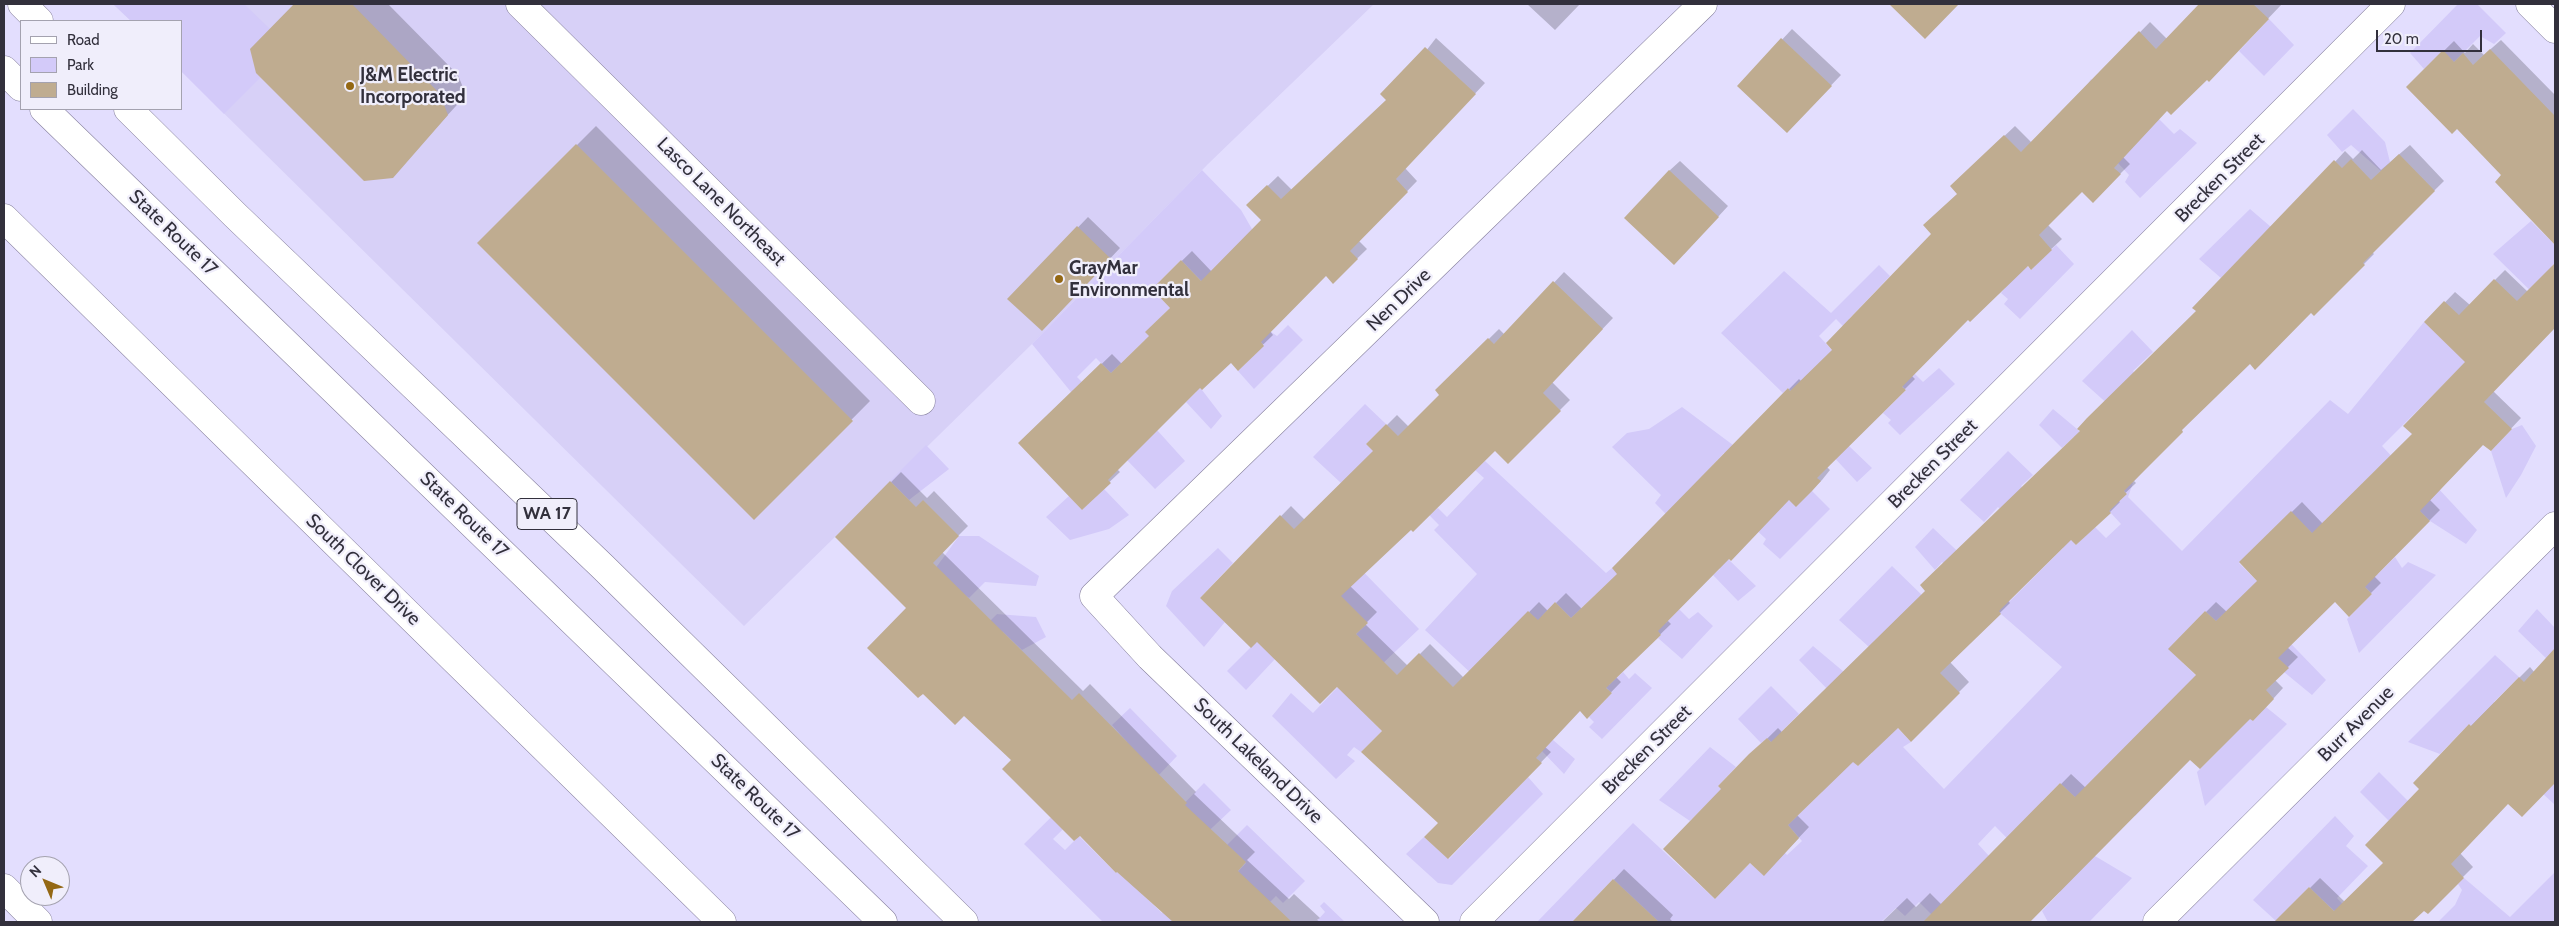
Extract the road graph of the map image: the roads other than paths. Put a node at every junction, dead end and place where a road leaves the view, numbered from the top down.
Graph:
1 (22, 4) edge
2 (520, 4) edge
3 (1703, 4) edge
4 (2391, 4) edge
5 (2530, 4) edge
6 (38, 20) edge
7 (2555, 29) edge
8 (4, 70) edge
9 (20, 86) edge
10 (45, 110) edge
11 (129, 110) edge
12 (8, 230) edge
13 (922, 401) dead end
14 (2555, 526) edge
15 (1094, 596) joint
16 (4, 888) edge
17 (38, 922) edge
18 (722, 922) edge
19 (883, 922) edge
20 (964, 922) edge
21 (1425, 922) edge
22 (1474, 922) edge
23 (2157, 922) edge

1 - 6 main road
2 - 13 main road, Lasco Lane Northeast
3 - 15 main road, Nen Drive
4 - 22 main road, Brecken Street
5 - 7 main road
8 - 9 main road
10 - 19 main road, State Route 17 / WA 17
11 - 20 main road, WA 17
12 - 18 main road, South Clover Drive
14 - 23 main road, Burr Avenue
15 - 21 main road, South Lakeland Drive
16 - 17 main road

